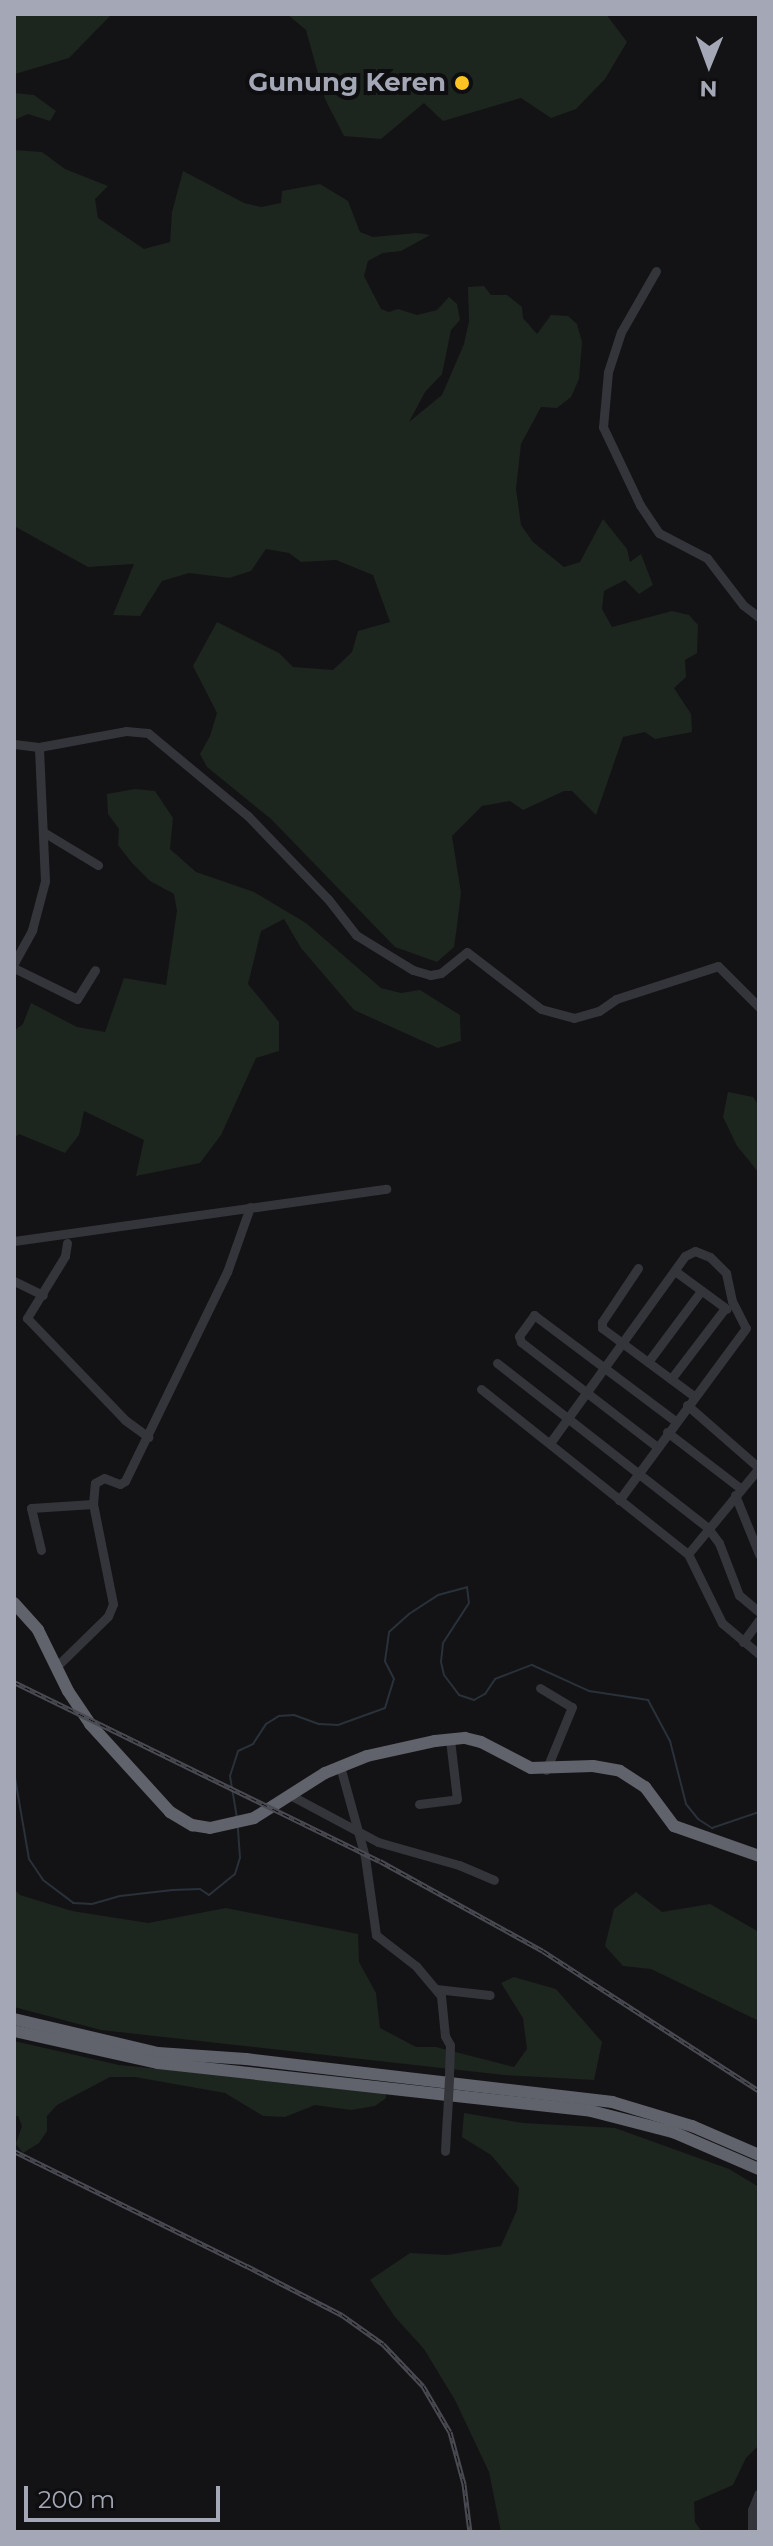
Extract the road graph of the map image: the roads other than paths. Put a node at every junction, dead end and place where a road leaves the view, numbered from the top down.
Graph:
1 (656, 271) dead end
2 (759, 617) edge
3 (14, 744) edge
4 (39, 747) junction
5 (45, 833) junction
6 (98, 865) dead end
7 (14, 966) edge
8 (95, 970) dead end
9 (759, 1007) edge
10 (386, 1189) dead end
11 (250, 1207) junction
12 (14, 1241) edge
13 (67, 1243) dead end
14 (638, 1268) dead end
15 (675, 1271) junction
16 (14, 1281) edge
17 (701, 1291) junction
18 (43, 1295) junction
19 (725, 1308) junction
20 (740, 1317) junction
21 (624, 1344) junction
22 (648, 1362) junction
23 (497, 1363) dead end
24 (607, 1368) junction
25 (671, 1379) junction
26 (481, 1389) dead end
27 (590, 1392) junction
28 (694, 1396) junction
29 (687, 1405) junction
30 (570, 1417) junction
31 (675, 1421) junction
32 (667, 1432) junction
33 (148, 1437) junction
34 (550, 1443) junction
35 (656, 1446) junction
36 (759, 1468) edge
37 (638, 1473) junction
38 (738, 1492) junction
39 (619, 1500) junction
40 (93, 1504) junction
41 (707, 1527) junction
42 (41, 1550) dead end
43 (688, 1554) junction
44 (759, 1554) edge
45 (14, 1603) edge
46 (759, 1612) edge
47 (759, 1620) edge
48 (743, 1642) junction
49 (759, 1654) edge
50 (56, 1667) junction
51 (540, 1688) dead end
52 (450, 1739) junction
53 (340, 1766) junction
54 (546, 1770) junction
55 (290, 1795) junction
56 (419, 1804) dead end
57 (358, 1831) junction
58 (759, 1856) edge
59 (494, 1880) dead end
60 (436, 1989) junction
61 (490, 1995) dead end
62 (14, 2019) edge
63 (14, 2031) edge
64 (445, 2151) dead end
65 (759, 2155) edge
66 (759, 2169) edge
67 (759, 2493) edge
68 (752, 2532) edge

1 - 2 street
3 - 4 street
4 - 5 street
4 - 9 street
5 - 6 street
5 - 7 street
7 - 8 street
10 - 11 street
11 - 12 street
11 - 33 street
13 - 18 street
14 - 21 street
15 - 17 street
15 - 20 street
15 - 21 street
16 - 18 street
17 - 19 street
17 - 22 street
18 - 33 street
19 - 20 street
19 - 25 street
20 - 28 street
21 - 22 street
21 - 24 street
22 - 25 street
23 - 30 street
24 - 27 street
24 - 27 street
24 - 31 street
25 - 28 street
26 - 34 street
27 - 30 street
27 - 35 street
28 - 29 street
29 - 31 street
29 - 36 street
30 - 34 street
30 - 37 street
31 - 32 street
32 - 35 street
32 - 38 street
33 - 40 street
34 - 39 street
35 - 37 street
36 - 38 street
37 - 39 street
37 - 41 street
38 - 41 street
38 - 44 street
39 - 43 street
40 - 42 street
40 - 50 street
41 - 43 street
41 - 46 street
43 - 48 street
45 - 50 highway
47 - 48 street
48 - 49 street
50 - 55 highway
51 - 54 street
52 - 53 highway
52 - 54 highway
52 - 56 street
53 - 55 highway
53 - 57 street
54 - 58 highway
55 - 57 street
57 - 59 street
57 - 60 street
60 - 61 street
60 - 64 street, bridge
62 - 65 highway
63 - 66 highway
67 - 68 street

